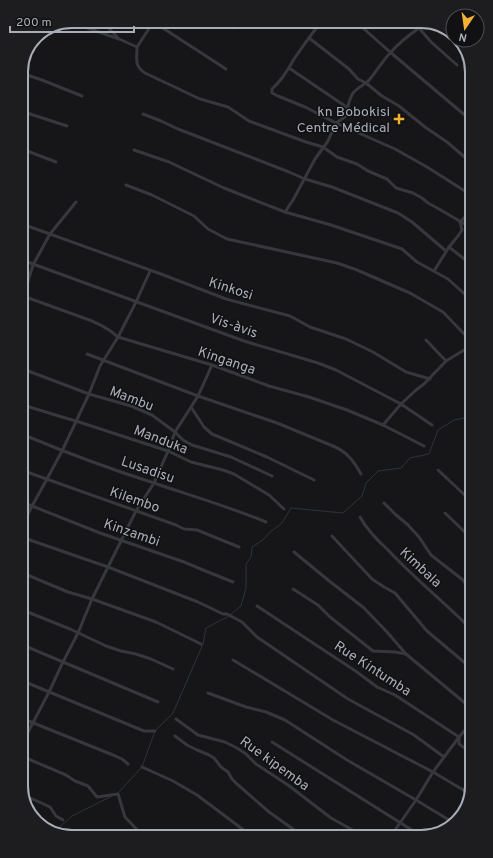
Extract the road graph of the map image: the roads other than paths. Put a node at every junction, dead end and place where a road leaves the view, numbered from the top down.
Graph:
1 (87, 28) edge
2 (109, 28) edge
3 (149, 28) edge
4 (164, 28) edge
5 (317, 28) edge
6 (363, 28) edge
7 (419, 28) joint
8 (309, 38) junction
9 (119, 39) junction
10 (137, 47) junction
11 (390, 52) junction
12 (457, 65) dead end
13 (289, 68) junction
14 (226, 69) dead end
15 (28, 75) edge
16 (366, 83) junction
17 (82, 96) dead end
18 (348, 108) junction
19 (28, 114) edge
20 (143, 114) dead end
21 (465, 115) edge
22 (336, 123) junction
23 (67, 126) dead end
24 (324, 147) junction
25 (134, 150) dead end
26 (28, 151) edge
27 (465, 157) edge
28 (56, 162) dead end
29 (305, 179) junction
30 (126, 185) dead end
31 (465, 191) edge
32 (76, 202) dead end
33 (285, 212) junction
34 (465, 217) edge
35 (460, 222) junction
36 (465, 224) edge
37 (28, 226) edge
38 (50, 234) junction
39 (449, 247) junction
40 (446, 251) junction
41 (465, 260) edge
42 (28, 262) edge
43 (34, 265) junction
44 (150, 271) junction
45 (434, 271) junction
46 (28, 282) edge
47 (465, 294) edge
48 (28, 298) edge
49 (136, 302) junction
50 (465, 334) edge
51 (118, 337) junction
52 (426, 340) dead end
53 (465, 349) edge
54 (87, 354) dead end
55 (104, 360) junction
56 (446, 361) junction
57 (212, 365) junction
58 (28, 371) edge
59 (430, 379) junction
60 (89, 394) junction
61 (198, 396) junction
62 (401, 404) junction
63 (28, 407) edge
64 (190, 407) junction
65 (76, 421) junction
66 (383, 425) junction
67 (432, 425) dead end
68 (175, 432) junction
69 (28, 437) edge
70 (424, 446) dead end
71 (62, 451) junction
72 (168, 451) junction
73 (438, 470) dead end
74 (28, 473) edge
75 (361, 474) dead end
76 (272, 476) dead end
77 (47, 480) junction
78 (314, 480) dead end
79 (154, 483) junction
80 (465, 495) edge
81 (384, 503) dead end
82 (28, 504) edge
83 (32, 506) junction
84 (284, 509) dead end
85 (136, 511) junction
86 (445, 513) dead end
87 (28, 514) edge
88 (360, 517) dead end
89 (266, 522) dead end
90 (465, 532) edge
91 (332, 536) dead end
92 (28, 539) edge
93 (122, 541) junction
94 (238, 547) dead end
95 (294, 552) dead end
96 (108, 567) junction
97 (28, 576) edge
98 (233, 582) dead end
99 (465, 582) edge
100 (293, 589) dead end
101 (92, 599) junction
102 (257, 606) dead end
103 (28, 612) edge
104 (465, 623) edge
105 (78, 633) junction
106 (201, 644) dead end
107 (28, 647) edge
108 (406, 654) junction
109 (233, 660) dead end
110 (63, 662) junction
111 (465, 663) edge
112 (173, 669) dead end
113 (28, 683) edge
114 (49, 692) junction
115 (208, 693) dead end
116 (158, 702) dead end
117 (465, 703) edge
118 (176, 719) dead end
119 (28, 721) edge
120 (33, 722) junction
121 (154, 731) dead end
122 (465, 731) edge
123 (28, 732) edge
124 (175, 736) dead end
125 (459, 738) junction
126 (272, 742) dead end
127 (465, 748) edge
128 (444, 757) junction
129 (28, 759) edge
130 (128, 764) dead end
131 (142, 767) dead end
132 (432, 772) junction
133 (465, 791) edge
134 (30, 798) edge
135 (416, 800) junction
136 (63, 820) dead end
137 (449, 820) edge
138 (400, 824) junction
139 (137, 830) edge
140 (245, 830) edge
141 (294, 830) edge
142 (353, 830) edge
143 (396, 830) edge
144 (411, 830) edge

1 - 9 street
2 - 9 street
3 - 10 street
4 - 14 street
5 - 8 street
6 - 11 street
7 - 11 street
7 - 12 street
8 - 13 street
8 - 16 street
9 - 10 street
10 - 24 street
11 - 16 street
11 - 21 street
13 - 18 street
13 - 22 street
15 - 17 street
16 - 18 street
16 - 27 street
18 - 22 street
19 - 23 street
20 - 29 street
22 - 24 street
22 - 31 street
24 - 29 street
24 - 35 street
25 - 33 street
26 - 28 street
29 - 33 street
29 - 40 street
30 - 50 street
32 - 38 street
33 - 45 street
34 - 35 street
35 - 36 street
35 - 39 street
37 - 38 street, Kinkosi
38 - 43 street
38 - 44 street, Kinkosi
39 - 40 street
39 - 41 street
40 - 45 street
42 - 43 street, Vis-àvis
43 - 46 street
43 - 49 street, Vis-àvis
44 - 49 street
44 - 59 street, Kinkosi
45 - 47 street
48 - 51 street, Kinganga
49 - 51 street
49 - 62 street, Vis-àvis
51 - 55 street
51 - 57 street, Kinganga
52 - 56 street
53 - 56 street
54 - 55 street
55 - 60 street
55 - 61 street
56 - 59 street
57 - 61 street
57 - 66 street, Kinganga
58 - 60 street, Mambu
59 - 62 street
60 - 65 street
60 - 68 street, Mambu
61 - 64 street
61 - 75 street
62 - 66 street
62 - 67 street, Vis-àvis
63 - 65 street, Manduka
64 - 68 street
64 - 78 street
65 - 71 street
65 - 72 street, Manduka
66 - 70 street, Kinganga
68 - 72 street
68 - 76 street, Mambu
69 - 71 street, Lusadisu
71 - 77 street
71 - 79 street, Lusadisu
72 - 79 street
72 - 84 street, Manduka
73 - 80 street
74 - 77 street, Kilembo
77 - 83 street
77 - 85 street, Kilembo
79 - 85 street
79 - 89 street, Lusadisu
81 - 99 street
82 - 83 street, Kinzambi
83 - 87 street
83 - 93 street, Kinzambi
85 - 93 street
85 - 94 street, Kilembo
86 - 90 street
88 - 104 street, Kimbala
91 - 111 street
92 - 96 street
93 - 96 street
93 - 98 street, Kinzambi
95 - 108 street
96 - 101 street
96 - 128 street
97 - 101 street
100 - 108 street
101 - 105 street
101 - 106 street
102 - 125 street, Rue Kintumba
103 - 105 street
105 - 110 street
105 - 112 street
107 - 110 street
108 - 117 street
109 - 132 street
110 - 114 street
110 - 116 street
113 - 114 street
114 - 120 street
114 - 121 street
115 - 135 street
118 - 142 street, Rue kipemba
119 - 120 street
120 - 123 street
120 - 130 street
122 - 125 street
124 - 141 street
125 - 127 street, Rue Kintumba
125 - 128 street
126 - 138 street
128 - 132 street
129 - 139 street
131 - 140 street
132 - 133 street
132 - 135 street
134 - 136 street
135 - 137 street
135 - 138 street
138 - 143 street
138 - 144 street

